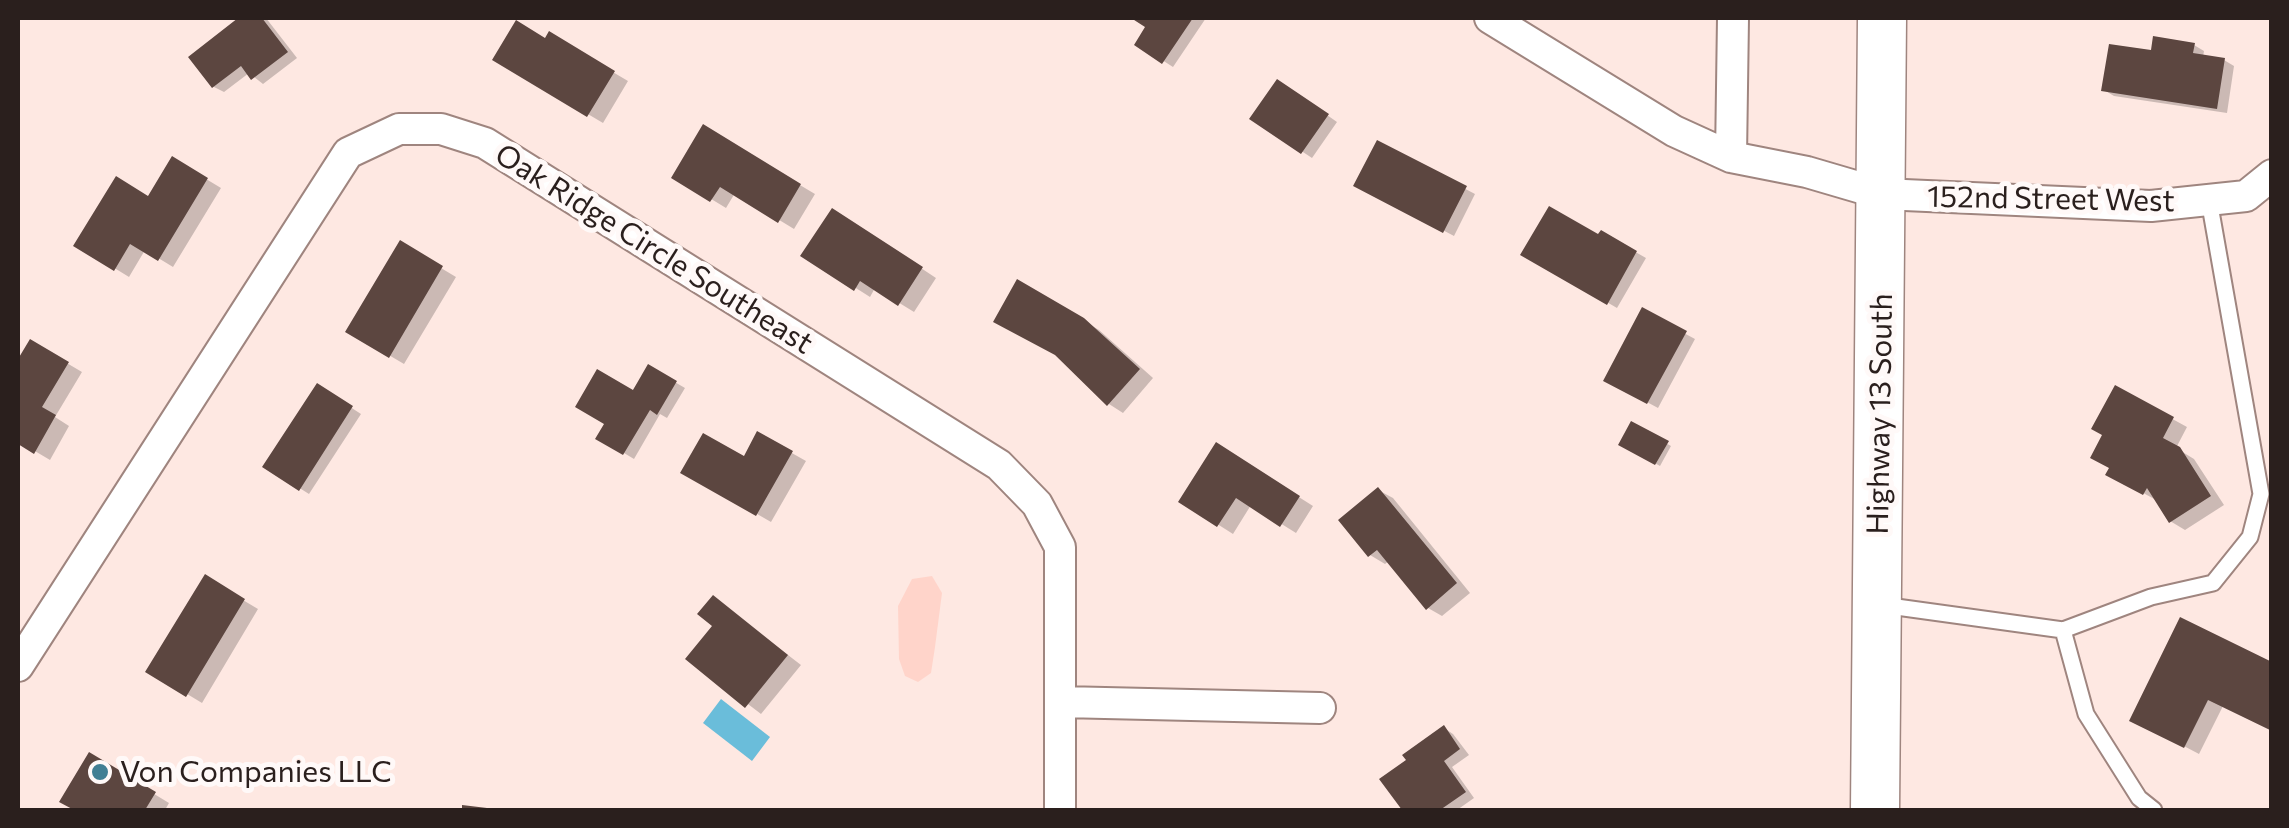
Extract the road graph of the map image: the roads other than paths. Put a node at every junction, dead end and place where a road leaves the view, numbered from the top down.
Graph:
1 (1490, 18) edge
2 (1734, 18) edge
3 (1882, 18) edge
4 (1731, 157) junction
5 (2272, 175) edge
6 (1882, 194) junction
7 (2208, 200) junction
8 (1878, 604) junction
9 (2063, 630) junction
10 (18, 666) edge
11 (1062, 702) junction
12 (1320, 708) dead end
13 (1060, 810) edge
14 (1875, 810) edge
15 (2154, 810) edge

1 - 4 street, 152nd Street West
2 - 4 street
3 - 6 main road, Highway 13 South
4 - 6 street, 152nd Street West
5 - 7 street, 152nd Street West
6 - 7 street, 152nd Street West
6 - 8 main road, Highway 13 South
7 - 9 lane
8 - 9 lane
8 - 14 main road, Highway 13 South
9 - 15 lane
10 - 11 street, Oak Ridge Circle Southeast
11 - 12 street
11 - 13 street, Oak Ridge Circle Southeast

